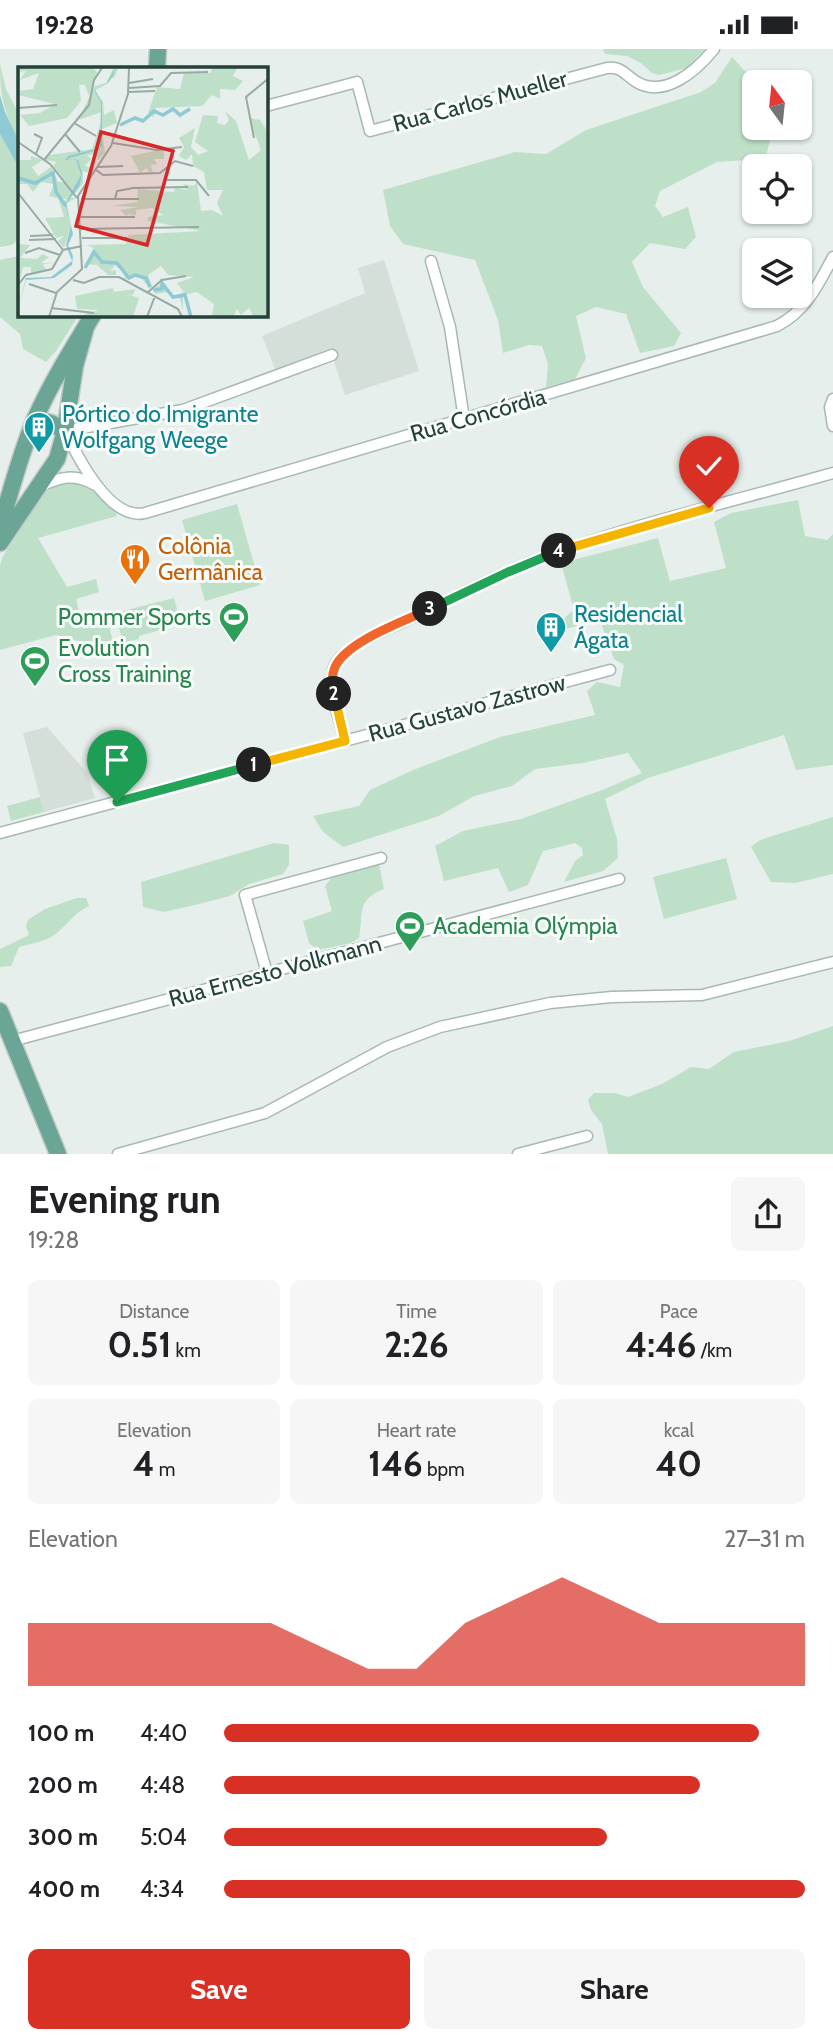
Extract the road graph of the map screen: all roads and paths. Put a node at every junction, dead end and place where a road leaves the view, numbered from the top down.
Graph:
1 (158, 49) edge
2 (714, 49) edge
3 (157, 67) edge
4 (268, 105) edge
5 (833, 257) edge
6 (431, 261) dead end
7 (89, 321) edge
8 (332, 355) dead end
9 (833, 399) edge
10 (35, 419) junction
11 (464, 419) junction
12 (833, 426) edge
13 (65, 431) junction
14 (833, 473) edge
15 (15, 477) junction
16 (41, 486) junction
17 (98, 487) junction
18 (0, 527) edge
19 (0, 543) edge
20 (610, 670) dead end
21 (345, 741) junction
22 (0, 833) edge
23 (380, 858) dead end
24 (619, 879) dead end
25 (833, 962) edge
26 (267, 973) junction
27 (0, 1011) edge
28 (12, 1041) junction
29 (587, 1136) dead end
30 (58, 1154) edge
31 (118, 1154) edge
32 (518, 1154) edge

1 - 3 main road
2 - 4 street, Rua Carlos Mueller
5 - 11 street, Rua Concórdia
6 - 11 street
7 - 10 main road
7 - 13 main road
8 - 13 street
9 - 12 street
10 - 13 main road
10 - 15 main road
11 - 17 street, Rua Concórdia
13 - 16 main road
13 - 17 street, Rua Concórdia
14 - 21 street
15 - 16 main road
15 - 18 main road
16 - 17 street, Rua Concórdia
16 - 19 main road
20 - 21 street, Rua Gustavo Zastrow
21 - 22 street, Rua Gustavo Zastrow
23 - 26 street
24 - 26 street, Rua Ernesto Volkmann
25 - 31 street
26 - 28 street, Rua Ernesto Volkmann
27 - 28 main road
28 - 30 main road
29 - 32 street

